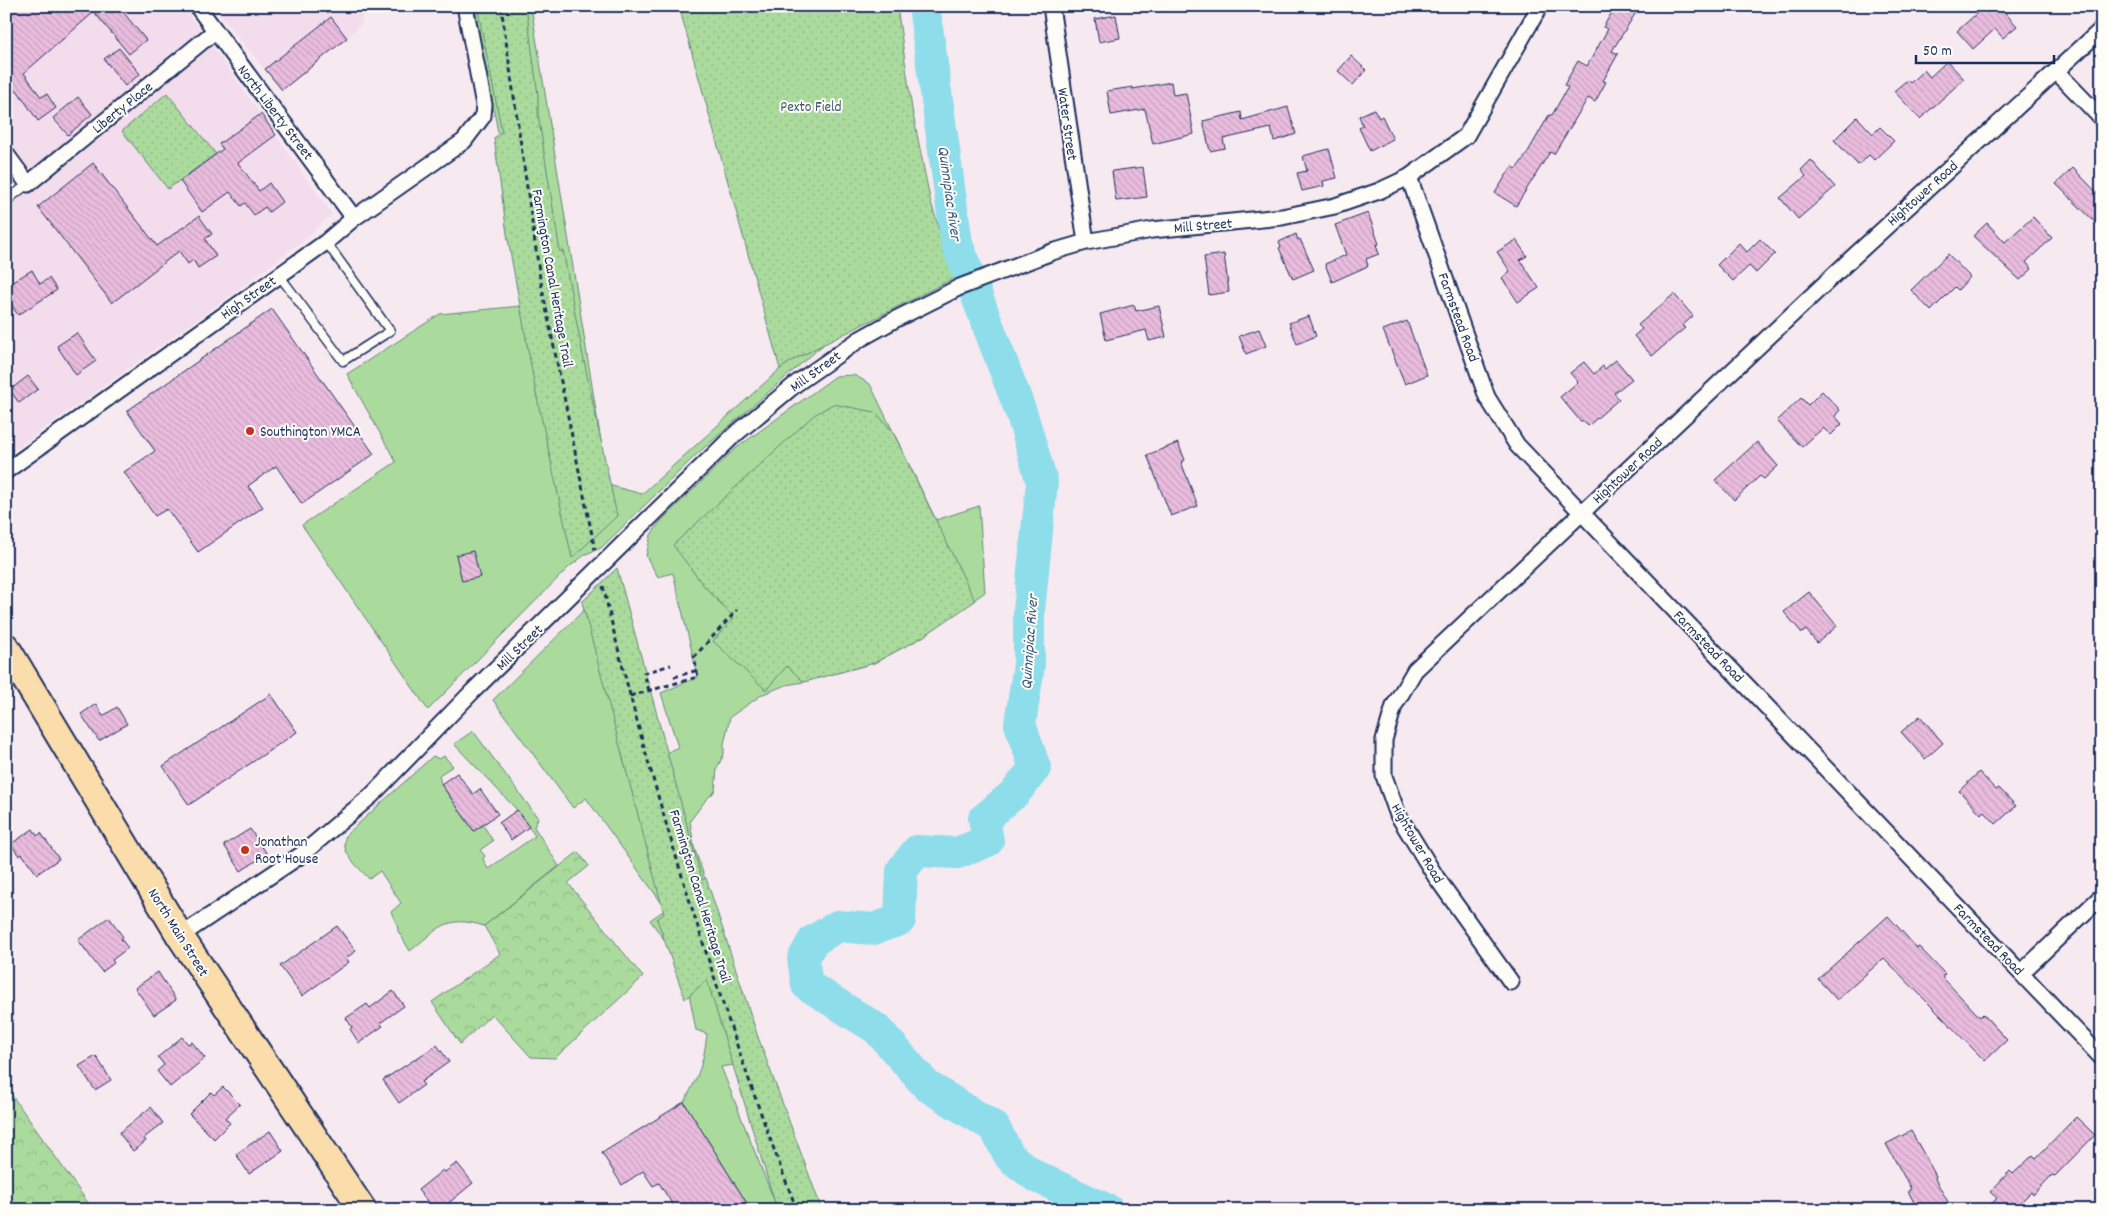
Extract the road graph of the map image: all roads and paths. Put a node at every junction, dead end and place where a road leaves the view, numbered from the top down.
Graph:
1 (197, 6) edge
2 (465, 6) edge
3 (501, 6) edge
4 (1051, 6) edge
5 (1540, 6) edge
6 (2102, 29) edge
7 (215, 30) junction
8 (2056, 71) junction
9 (2102, 119) edge
10 (6, 154) edge
11 (1409, 177) junction
12 (28, 184) junction
13 (6, 201) edge
14 (354, 218) junction
15 (326, 242) junction
16 (1086, 242) junction
17 (279, 275) junction
18 (6, 471) edge
19 (1582, 513) junction
20 (595, 552) dead end
21 (602, 583) dead end
22 (738, 610) dead end
23 (6, 647) edge
24 (671, 665) dead end
25 (698, 670) junction
26 (674, 677) dead end
27 (649, 691) junction
28 (630, 696) junction
29 (2102, 896) edge
30 (180, 936) junction
31 (2021, 973) junction
32 (1511, 982) dead end
33 (2102, 1058) edge
34 (363, 1210) edge
35 (798, 1210) edge

1 - 7 street, North Liberty Street
2 - 14 street, High Street
3 - 20 path, Farmington Canal Heritage Trail
4 - 16 street, Water Street
5 - 11 street, Mill Street
6 - 8 street, Hightower Road
7 - 12 street, Liberty Place
7 - 14 street, North Liberty Street
8 - 9 street
8 - 19 street, Hightower Road
10 - 12 street
11 - 16 street, Mill Street
11 - 19 street, Farmstead Road
12 - 13 lane
14 - 15 street, High Street
15 - 17 street, High Street
15 - 17 lane
16 - 30 street, Mill Street
17 - 18 street, High Street
19 - 31 street, Farmstead Road
19 - 32 street, Hightower Road
21 - 28 path, Farmington Canal Heritage Trail
22 - 25 path
23 - 30 highway, North Main Street
24 - 27 path
25 - 26 path
25 - 27 path
27 - 28 path
28 - 35 path, Farmington Canal Heritage Trail
29 - 31 street
30 - 34 highway, North Main Street
31 - 33 street, Farmstead Road

